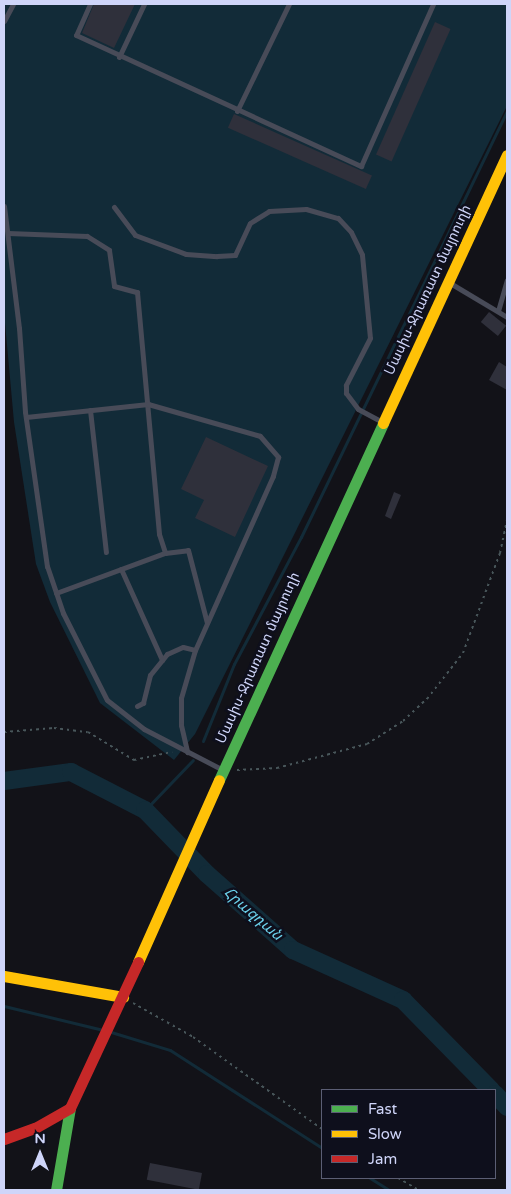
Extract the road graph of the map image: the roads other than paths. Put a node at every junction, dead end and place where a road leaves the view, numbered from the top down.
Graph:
1 (13, 4) edge
2 (90, 4) edge
3 (144, 4) edge
4 (289, 4) edge
5 (434, 4) edge
6 (4, 21) edge
7 (119, 57) junction
8 (237, 112) junction
9 (507, 155) edge
10 (4, 206) edge
11 (114, 207) dead end
12 (8, 233) junction
13 (507, 280) edge
14 (448, 282) junction
15 (498, 311) junction
16 (507, 317) edge
17 (148, 404) junction
18 (90, 410) junction
19 (26, 418) junction
20 (383, 422) junction
21 (106, 552) dead end
22 (165, 553) junction
23 (121, 569) junction
24 (56, 593) junction
25 (207, 623) junction
26 (195, 650) junction
27 (162, 660) junction
28 (137, 706) dead end
29 (187, 752) junction
30 (223, 770) junction
31 (4, 976) edge
32 (123, 997) junction
33 (70, 1108) junction
34 (4, 1139) edge
35 (56, 1190) edge

1 - 6 lane
2 - 7 lane
3 - 7 lane
4 - 8 lane
5 - 8 lane
7 - 8 lane
9 - 14 main road, Մասիս-Ջրառատ մայրուղի
10 - 12 lane
11 - 20 lane
12 - 17 lane
12 - 19 lane
13 - 15 lane
14 - 15 lane
14 - 20 main road, Մասիս-Ջրառատ մայրուղի
15 - 16 lane
17 - 18 lane
17 - 22 lane
17 - 25 lane
18 - 19 lane
18 - 21 lane
19 - 24 lane
20 - 30 main road, Մասիս-Ջրառատ մայրուղի
22 - 23 lane
22 - 25 lane
23 - 24 lane
23 - 27 lane
24 - 29 lane
25 - 26 lane
26 - 27 lane
26 - 29 lane
27 - 28 lane
29 - 30 lane
30 - 32 main road, Մասիս-Ջրառատ մայրուղի
31 - 32 main road
32 - 33 main road, Մասիս-Ջրառատ մայրուղի
33 - 34 main road
33 - 35 main road, Մասիս-Ջրառատ մայրուղի

